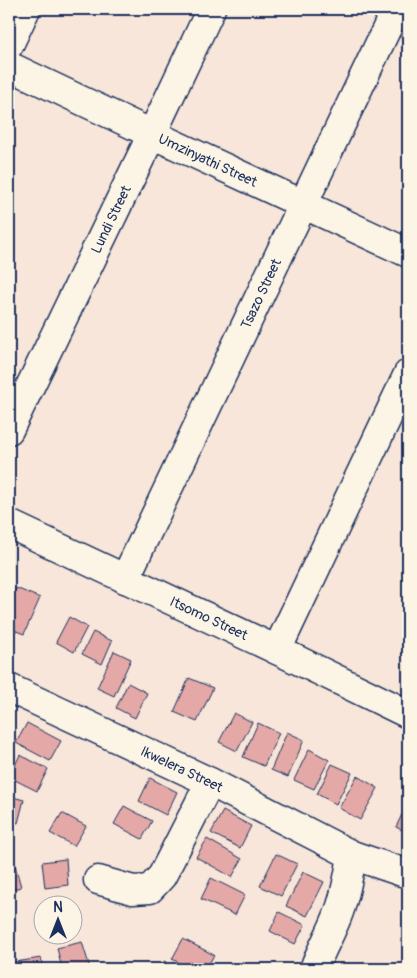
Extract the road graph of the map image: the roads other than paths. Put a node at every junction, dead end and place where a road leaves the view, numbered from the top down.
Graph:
1 (26, 9) edge
2 (211, 9) edge
3 (396, 9) edge
4 (9, 45) edge
5 (9, 66) edge
6 (152, 134) junction
7 (304, 204) junction
8 (408, 253) edge
9 (408, 374) edge
10 (9, 430) edge
11 (9, 524) edge
12 (125, 579) junction
13 (277, 650) junction
14 (9, 688) edge
15 (408, 714) edge
16 (210, 782) junction
17 (352, 855) junction
18 (408, 874) edge
19 (98, 880) dead end
20 (314, 969) edge

1 - 4 street
2 - 6 street, Lundi Street
3 - 7 street, Tsazo Street
5 - 6 street, Umzinyathi Street
6 - 7 street, Umzinyathi Street
6 - 10 street, Lundi Street
7 - 8 street, Umzinyathi Street
7 - 12 street, Tsazo Street
9 - 13 street
11 - 12 street, Itsomo Street
12 - 13 street, Itsomo Street
13 - 15 street, Itsomo Street
14 - 16 street, Ikwelera Street
16 - 17 street, Ikwelera Street
16 - 19 street
17 - 18 street, Ikwelera Street
17 - 20 street

